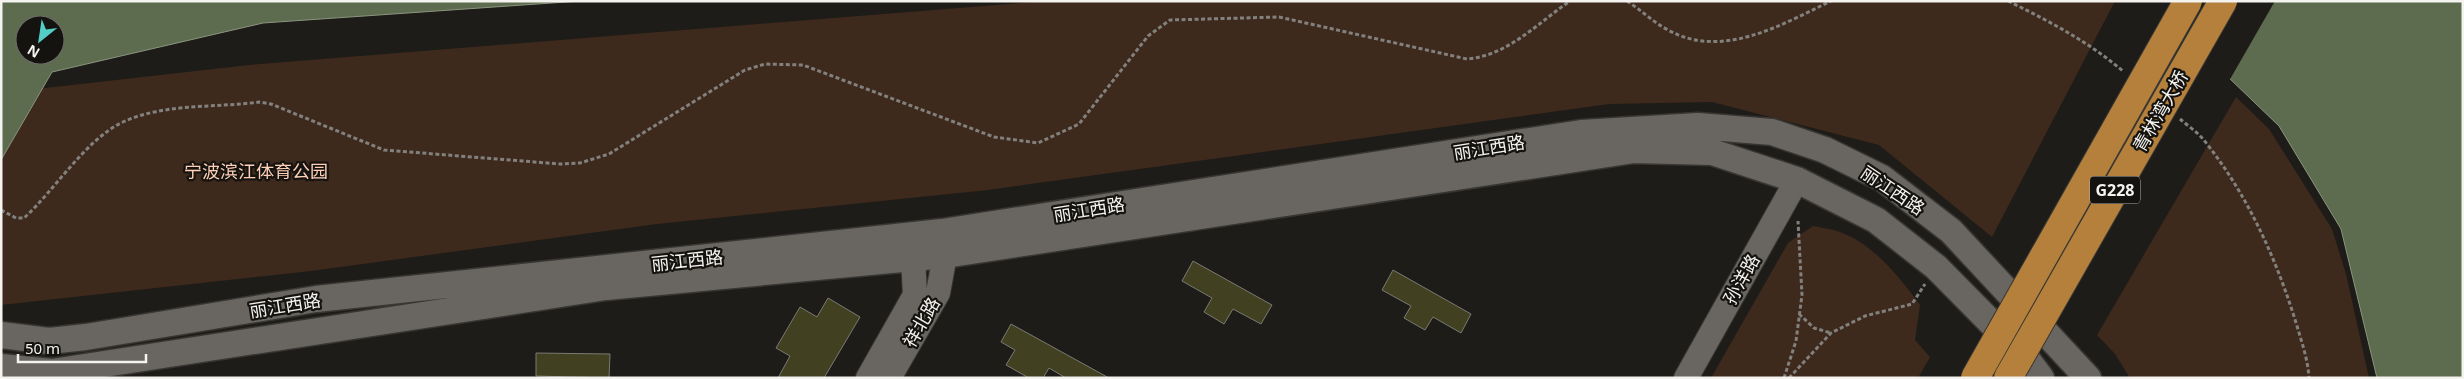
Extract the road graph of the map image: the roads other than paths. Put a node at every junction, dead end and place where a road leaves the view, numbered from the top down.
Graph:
1 (2188, 1) edge
2 (2223, 1) edge
3 (1797, 180) junction
4 (943, 244) junction
5 (913, 247) junction
6 (1, 336) edge
7 (86, 337) junction
8 (49, 341) junction
9 (1, 367) edge
10 (92, 371) edge
11 (52, 375) edge
12 (868, 378) edge
13 (889, 378) edge
14 (1686, 378) edge
15 (1975, 378) edge
16 (2008, 378) edge
17 (2042, 378) edge
18 (2088, 378) edge

1 - 15 highway, 青林湾大桥 / G228, bridge
2 - 16 highway, 青林湾大桥 / G228, bridge
3 - 4 main road, 丽江西路
3 - 14 street, 孙洋路
3 - 17 main road, 丽江西路
4 - 5 main road, 丽江西路
4 - 13 street, 祥北路
4 - 18 main road, 丽江西路
5 - 7 main road, 丽江西路
5 - 10 main road, 丽江西路
5 - 12 street, 祥北路
6 - 8 main road, 丽江西路
7 - 8 main road, 丽江西路
7 - 10 main road
8 - 11 main road
9 - 11 main road, 丽江西路
10 - 11 main road, 丽江西路

